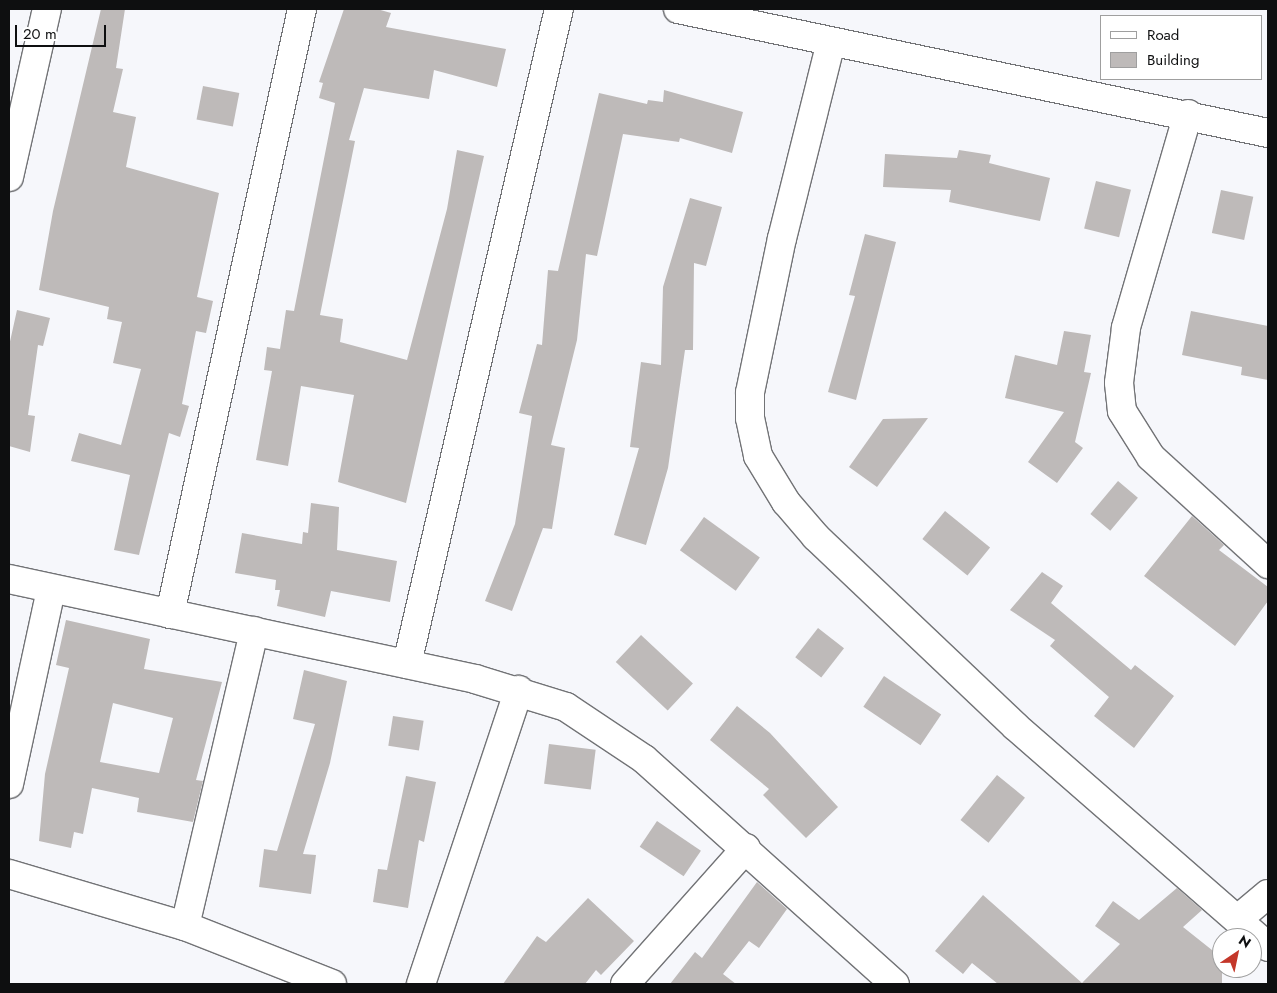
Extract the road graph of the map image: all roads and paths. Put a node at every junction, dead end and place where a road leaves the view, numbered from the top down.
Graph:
1 (47, 9) edge
2 (302, 9) edge
3 (559, 9) edge
4 (678, 9) edge
5 (832, 42) junction
6 (1188, 114) junction
7 (1268, 132) edge
8 (9, 177) edge
9 (1268, 564) edge
10 (9, 579) edge
11 (51, 589) junction
12 (170, 614) junction
13 (254, 631) junction
14 (407, 664) junction
15 (520, 690) junction
16 (9, 784) edge
17 (746, 848) junction
18 (9, 874) edge
19 (1268, 894) edge
20 (1238, 919) junction
21 (185, 926) junction
22 (1268, 947) edge
23 (332, 984) edge
24 (420, 984) edge
25 (625, 984) edge
26 (895, 984) edge

1 - 8 street
2 - 12 street
3 - 14 street
4 - 5 street
5 - 6 street
5 - 20 street
6 - 7 street
6 - 9 street
10 - 11 street
11 - 12 street
11 - 16 street
12 - 13 street
13 - 14 street
13 - 21 street
14 - 15 street
15 - 17 street
15 - 24 street
17 - 25 street
17 - 26 street
18 - 21 street
19 - 20 street
20 - 22 street
21 - 23 street

